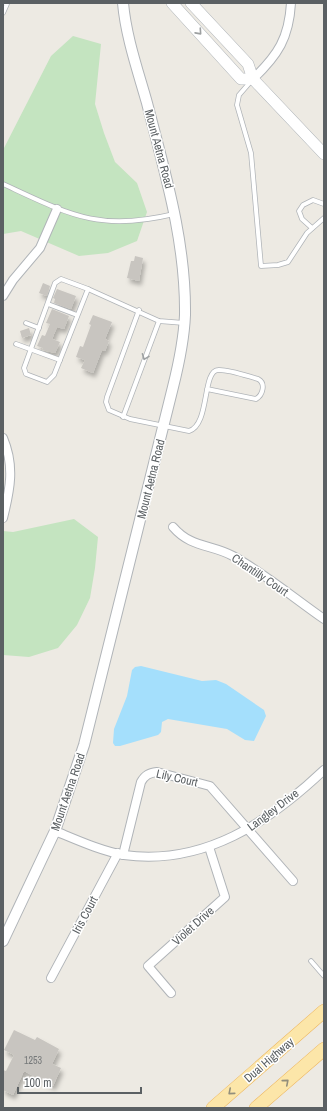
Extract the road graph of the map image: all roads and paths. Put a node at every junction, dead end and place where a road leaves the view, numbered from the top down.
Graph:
1 (5, 3) edge
2 (123, 3) edge
3 (172, 3) edge
4 (191, 3) edge
5 (291, 3) edge
6 (3, 13) edge
7 (253, 79) junction
8 (324, 154) edge
9 (3, 184) edge
10 (324, 204) edge
11 (57, 209) junction
12 (175, 214) junction
13 (324, 218) edge
14 (312, 228) junction
15 (88, 289) junction
16 (3, 296) edge
17 (48, 304) junction
18 (139, 310) junction
19 (77, 315) junction
20 (159, 321) junction
21 (26, 322) dead end
22 (184, 323) junction
23 (39, 328) junction
24 (16, 344) dead end
25 (31, 350) junction
26 (60, 360) junction
27 (207, 389) junction
28 (123, 417) junction
29 (163, 427) junction
30 (3, 438) edge
31 (3, 518) edge
32 (173, 527) dead end
33 (324, 619) edge
34 (324, 770) edge
35 (249, 830) junction
36 (55, 831) junction
37 (209, 847) junction
38 (121, 854) junction
39 (293, 881) dead end
40 (3, 941) edge
41 (311, 961) dead end
42 (324, 976) edge
43 (51, 978) dead end
44 (171, 994) dead end
45 (324, 1011) edge
46 (324, 1049) edge
47 (213, 1108) edge
48 (256, 1108) edge

1 - 6 lane
2 - 12 street, Mount Aetna Road
3 -> 7 main road
4 - 7 main road
5 - 7 street
7 - 8 main road
7 - 14 lane
9 - 11 lane
10 - 14 lane
11 - 12 lane
11 - 16 street
12 - 22 street, Mount Aetna Road
13 - 14 lane
15 - 17 lane
15 - 18 lane
15 - 19 lane
17 - 19 lane
17 - 23 lane
18 - 20 lane
18 - 28 lane
19 - 26 lane
20 - 22 lane
20 -> 28 lane
21 - 23 lane
22 - 29 street, Mount Aetna Road
23 - 25 lane
24 - 25 lane
25 - 26 lane
25 - 26 lane
27 - 27 lane
27 - 29 lane
28 - 29 lane
29 - 36 street, Mount Aetna Road
30 - 31 street
32 - 33 street, Chantilly Court
34 - 35 street, Langley Drive
35 - 37 street, Langley Drive
35 - 38 street, Lily Court
35 - 39 street
36 - 38 street, Langley Drive
36 - 40 street, Mount Aetna Road
37 - 38 street, Langley Drive
37 - 44 street, Violet Drive
38 - 43 street, Iris Court
41 - 42 lane
45 -> 47 main road, Dual Highway
48 -> 46 main road

